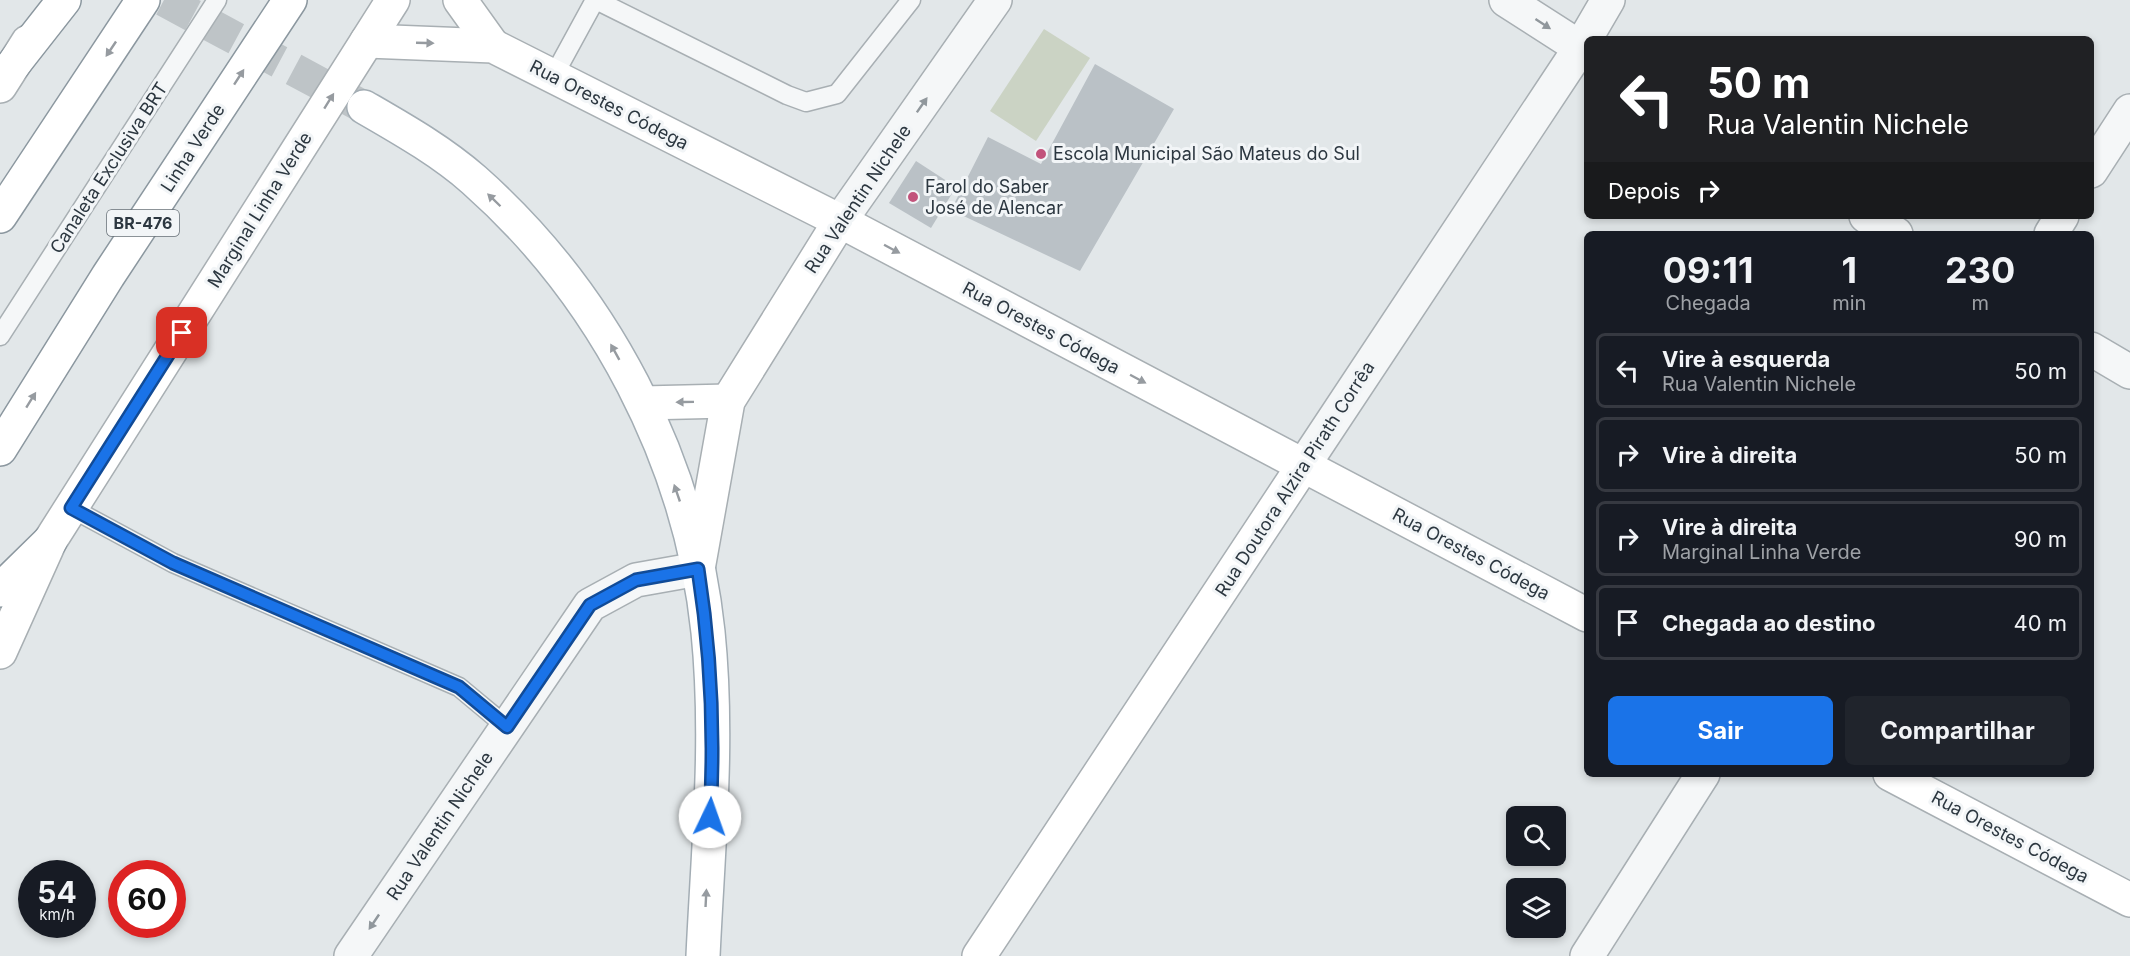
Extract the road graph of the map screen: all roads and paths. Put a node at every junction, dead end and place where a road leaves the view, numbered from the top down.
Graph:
1 (54, 0) edge
2 (64, 0) edge
3 (143, 0) edge
4 (217, 0) edge
5 (290, 0) edge
6 (393, 0) edge
7 (460, 0) edge
8 (596, 0) edge
9 (911, 0) edge
10 (995, 0) edge
11 (1506, 0) edge
12 (1608, 0) edge
13 (1590, 36) edge
14 (367, 41) junction
15 (493, 46) junction
16 (1583, 50) edge
17 (4, 70) edge
18 (553, 77) junction
19 (364, 107) tunnel mouth
20 (2130, 111) edge
21 (2094, 166) edge
22 (0, 216) edge
23 (1871, 219) edge
24 (840, 221) junction
25 (1891, 231) edge
26 (0, 336) edge
27 (2094, 351) edge
28 (2130, 372) edge
29 (728, 402) junction
30 (643, 403) junction
31 (0, 449) edge
32 (1303, 466) junction
33 (71, 508) junction
34 (50, 541) junction
35 (698, 569) junction
36 (0, 590) edge
37 (1584, 613) edge
38 (0, 652) edge
39 (507, 727) junction
40 (1701, 777) edge
41 (1896, 777) edge
42 (2130, 900) edge
43 (351, 956) edge
44 (703, 956) edge
45 (979, 956) edge
46 (1587, 956) edge

1 - 17 main road
2 - 17 main road
3 -> 22 main road
4 - 26 lane, Canaleta Exclusiva BRT
31 -> 5 main road, Linha Verde / BR-476
6 - 14 main road, Marginal Linha Verde
7 - 15 main road, Rua Orestes Códega
8 - 9 lane
8 - 18 lane
24 -> 10 street, Rua Valentin Nichele
11 -> 16 street
12 - 13 street, Rua Doutora Alzira Pirath Corrêa
14 -> 15 main road, Rua Orestes Códega
33 -> 14 main road, Marginal Linha Verde
15 - 18 main road, Rua Orestes Códega
16 - 32 street, Rua Doutora Alzira Pirath Corrêa
18 - 24 main road, Rua Orestes Códega
30 -> 19 main road
20 - 21 street
23 - 25 street
24 - 29 main road, Rua Valentin Nichele
24 -> 32 main road, Rua Orestes Códega
27 - 28 street
29 -> 30 main road
29 - 35 main road, Rua Valentin Nichele
35 -> 30 main road
32 - 37 main road, Rua Orestes Códega
32 - 45 main road, Rua Doutora Alzira Pirath Corrêa
33 - 34 main road, Marginal Linha Verde
33 - 39 lane
34 - 36 main road
34 - 38 main road
35 - 39 street, Rua Valentin Nichele
44 -> 35 main road
39 -> 43 street, Rua Valentin Nichele
40 - 46 street
41 - 42 main road, Rua Orestes Códega

